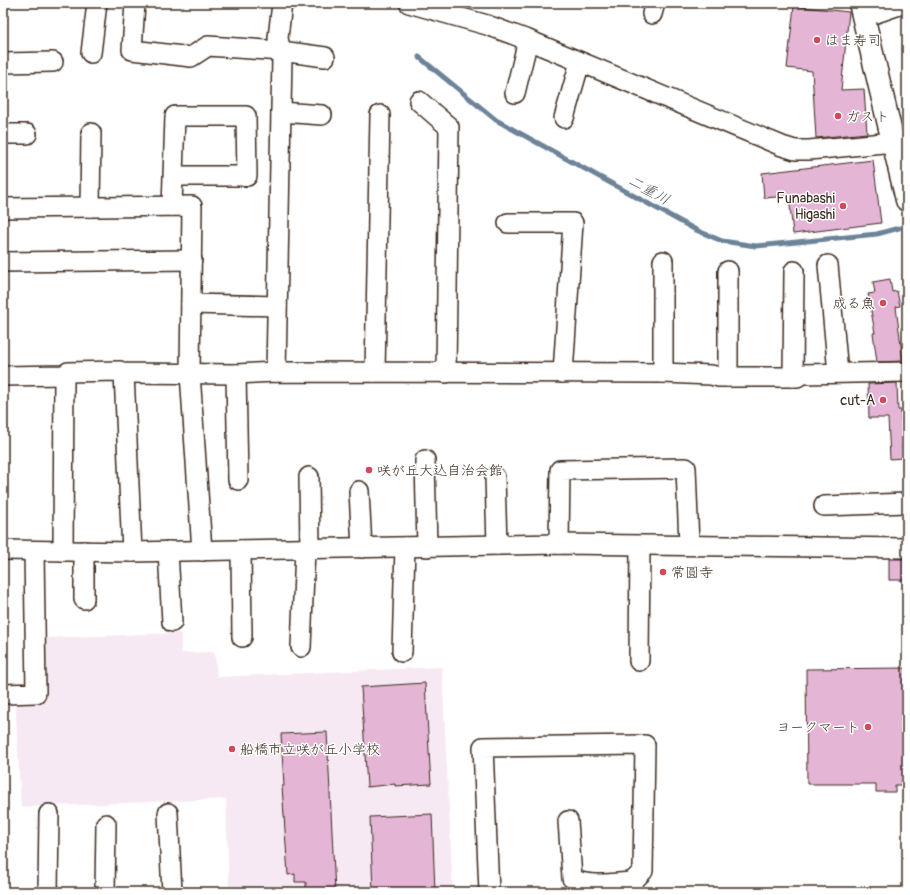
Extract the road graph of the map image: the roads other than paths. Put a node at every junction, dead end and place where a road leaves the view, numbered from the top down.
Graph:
1 (97, 3) edge
2 (135, 3) edge
3 (282, 3) edge
4 (409, 3) edge
5 (905, 3) edge
6 (868, 8) edge
7 (528, 40) junction
8 (281, 51) junction
9 (91, 53) dead end
10 (325, 58) dead end
11 (54, 62) dead end
12 (580, 62) junction
13 (3, 63) edge
14 (515, 93) dead end
15 (419, 100) dead end
16 (281, 112) junction
17 (322, 115) dead end
18 (380, 115) dead end
19 (564, 118) dead end
20 (91, 133) dead end
21 (3, 134) edge
22 (27, 134) dead end
23 (894, 142) junction
24 (173, 176) junction
25 (907, 200) edge
26 (172, 206) junction
27 (90, 207) junction
28 (3, 208) edge
29 (508, 223) dead end
30 (192, 260) junction
31 (663, 261) dead end
32 (3, 262) edge
33 (828, 265) dead end
34 (794, 270) dead end
35 (728, 271) dead end
36 (191, 304) junction
37 (278, 306) junction
38 (276, 372) junction
39 (375, 372) junction
40 (446, 372) junction
41 (907, 372) edge
42 (124, 373) junction
43 (190, 373) junction
44 (563, 373) junction
45 (663, 373) junction
46 (236, 374) junction
47 (838, 374) junction
48 (64, 375) junction
49 (3, 376) edge
50 (728, 377) junction
51 (793, 377) junction
52 (425, 460) dead end
53 (309, 477) dead end
54 (495, 477) dead end
55 (238, 480) dead end
56 (359, 491) dead end
57 (907, 503) edge
58 (824, 506) dead end
59 (559, 544) junction
60 (497, 545) junction
61 (640, 545) junction
62 (689, 546) junction
63 (405, 547) junction
64 (427, 547) junction
65 (362, 548) junction
66 (907, 548) edge
67 (308, 549) junction
68 (3, 550) edge
69 (241, 550) junction
70 (34, 551) junction
71 (63, 551) junction
72 (84, 551) junction
73 (202, 551) junction
74 (132, 552) junction
75 (168, 552) junction
76 (84, 599) dead end
77 (172, 622) dead end
78 (242, 637) dead end
79 (301, 647) dead end
80 (402, 652) dead end
81 (639, 661) dead end
82 (3, 694) edge
83 (168, 813) dead end
84 (50, 814) dead end
85 (568, 821) dead end
86 (106, 824) dead end
87 (589, 888) edge
88 (48, 892) edge
89 (106, 892) edge
90 (172, 892) edge
91 (490, 892) edge

1 - 9 street
2 - 8 street
3 - 8 street
4 - 7 street
5 - 6 street
6 - 23 main road
7 - 12 street
7 - 14 street
8 - 10 street
8 - 16 street
11 - 13 street
12 - 19 street
12 - 23 street
15 - 40 street
16 - 17 street
16 - 37 street
18 - 39 street
20 - 27 street
21 - 22 street
23 - 25 main road
24 - 24 street
24 - 26 street
26 - 27 street
26 - 30 street
27 - 28 street
29 - 44 street
30 - 32 street
30 - 36 street
31 - 45 street
33 - 47 street
34 - 51 street
35 - 50 street
36 - 37 street
36 - 43 street
37 - 38 street
38 - 39 street
38 - 46 street
39 - 40 street
40 - 44 street
41 - 47 street
42 - 43 street
42 - 48 street
42 - 74 street
43 - 46 street
43 - 73 street
44 - 45 street
45 - 50 street
46 - 55 street
47 - 51 street
48 - 49 street
48 - 71 street
50 - 51 street
52 - 64 street
53 - 67 street
54 - 60 street
56 - 65 street
57 - 58 street
59 - 60 street
59 - 61 street
59 - 62 street
60 - 64 street
61 - 62 street
61 - 81 street
62 - 66 street
63 - 64 street
63 - 65 street
63 - 80 street
65 - 67 street
67 - 69 street
67 - 79 street
68 - 70 street
69 - 73 street
69 - 78 street
70 - 71 street
70 - 82 street
71 - 72 street
72 - 74 street
72 - 76 street
73 - 75 street
74 - 75 street
75 - 77 street
83 - 90 street
84 - 88 street
85 - 87 street
86 - 89 street
87 - 91 street

